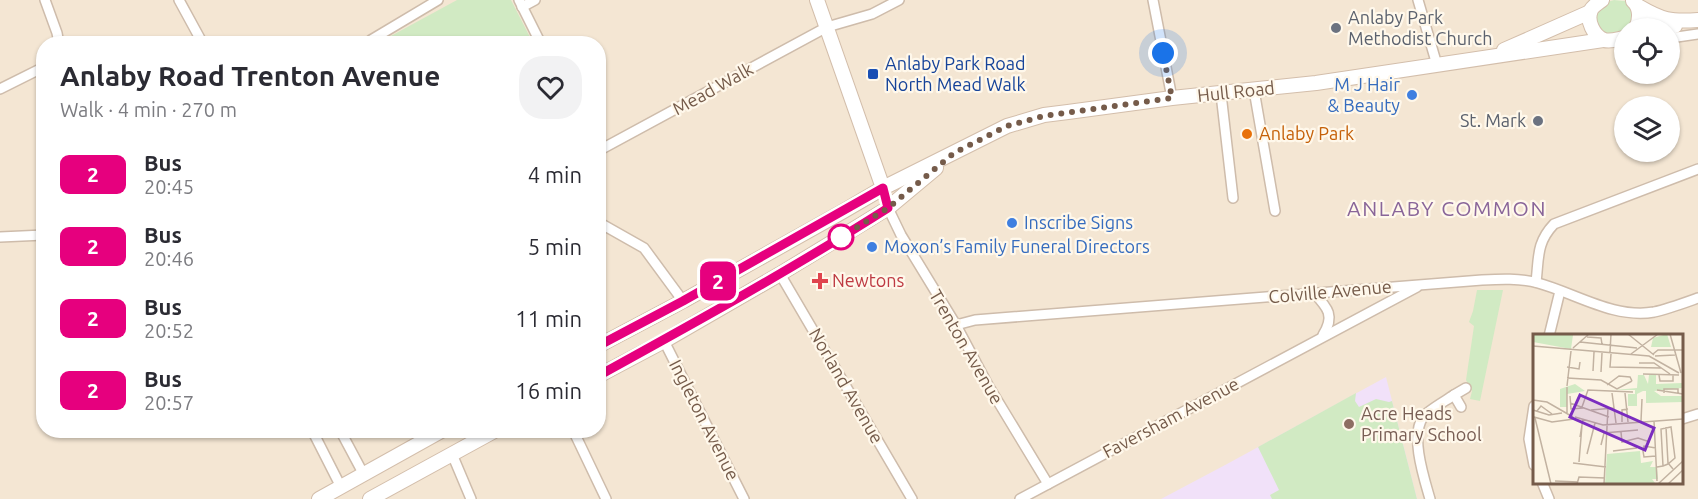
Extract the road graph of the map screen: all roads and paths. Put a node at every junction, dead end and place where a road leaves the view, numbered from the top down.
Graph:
1 (45, 0) edge
2 (179, 0) edge
3 (438, 0) edge
4 (535, 0) edge
5 (817, 0) edge
6 (899, 0) edge
7 (1153, 0) edge
8 (1418, 0) edge
9 (1602, 0) edge
10 (1636, 2) edge
11 (521, 4) edge
12 (1590, 12) junction
13 (1639, 18) edge
14 (1698, 20) edge
15 (1698, 24) edge
16 (1680, 25) edge
17 (827, 27) junction
18 (1698, 34) edge
19 (56, 36) edge
20 (199, 36) edge
21 (378, 36) edge
22 (537, 36) edge
23 (1680, 37) edge
24 (1614, 39) edge
25 (1614, 40) edge
26 (1488, 57) junction
27 (1437, 65) junction
28 (36, 72) edge
29 (0, 89) edge
30 (1254, 90) junction
31 (1221, 94) junction
32 (1172, 98) junction
33 (606, 147) edge
34 (954, 153) junction
35 (1698, 169) edge
36 (883, 188) junction
37 (1233, 198) dead end
38 (888, 208) junction
39 (1275, 211) dead end
40 (606, 227) edge
41 (36, 235) edge
42 (0, 237) edge
43 (780, 274) junction
44 (1536, 282) junction
45 (1422, 285) junction
46 (1560, 291) junction
47 (1314, 293) junction
48 (1698, 298) edge
49 (683, 301) junction
50 (956, 325) junction
51 (1550, 334) edge
52 (1322, 337) junction
53 (664, 341) junction
54 (606, 342) edge
55 (606, 372) edge
56 (1466, 388) dead end
57 (1454, 395) junction
58 (1461, 407) dead end
59 (1533, 413) edge
60 (1698, 414) edge
61 (1683, 420) edge
62 (316, 438) edge
63 (344, 438) edge
64 (429, 438) edge
65 (481, 438) edge
66 (577, 438) edge
67 (452, 454) junction
68 (1533, 460) edge
69 (364, 475) junction
70 (1048, 484) junction
71 (1542, 484) edge
72 (341, 487) junction
73 (319, 499) edge
74 (370, 499) edge
75 (471, 499) edge
76 (606, 499) edge
77 (744, 499) edge
78 (912, 499) edge
79 (1020, 499) edge
80 (1430, 499) edge
81 (1549, 499) edge

1 - 19 street
2 - 20 street
3 - 21 street
4 - 11 street
5 - 17 main road
6 - 17 street, Mead Walk
7 - 32 street
8 - 27 street
9 - 12 main road
10 - 13 main road
10 - 14 main road
11 - 22 street
12 - 24 main road
12 - 26 main road, Hull Road
15 - 16 main road
17 - 33 street, Mead Walk
17 - 36 main road
18 - 23 street
25 - 26 main road, Hull Road
26 - 27 main road, Hull Road
27 - 30 main road, Hull Road
28 - 29 street
30 - 31 main road, Hull Road
30 - 39 street
31 - 32 main road, Hull Road
31 - 37 street
32 - 34 main road, Hull Road
34 - 36 main road
34 - 38 main road
35 - 44 street
36 - 49 main road
38 - 43 main road
38 - 50 street, Trenton Avenue
40 - 49 street
41 - 42 street
43 - 53 main road
43 - 78 street, Norland Avenue
44 - 45 street, Colville Avenue
44 - 46 street, Colville Avenue
45 - 47 street, Colville Avenue
45 - 52 street, Faversham Avenue
46 - 48 street, Colville Avenue
46 - 51 street
47 - 50 street, Colville Avenue
47 - 52 street
49 - 54 main road
50 - 70 street, Trenton Avenue
52 - 70 street, Faversham Avenue
53 - 55 main road
53 - 77 street, Ingleton Avenue
56 - 57 street
57 - 58 street
57 - 80 street
59 - 68 street
60 - 61 street
62 - 72 street
63 - 69 street
64 - 69 main road
65 - 67 main road
66 - 76 street
67 - 74 main road
67 - 75 street
69 - 72 main road
70 - 79 street, Faversham Avenue
71 - 81 street
72 - 73 main road

